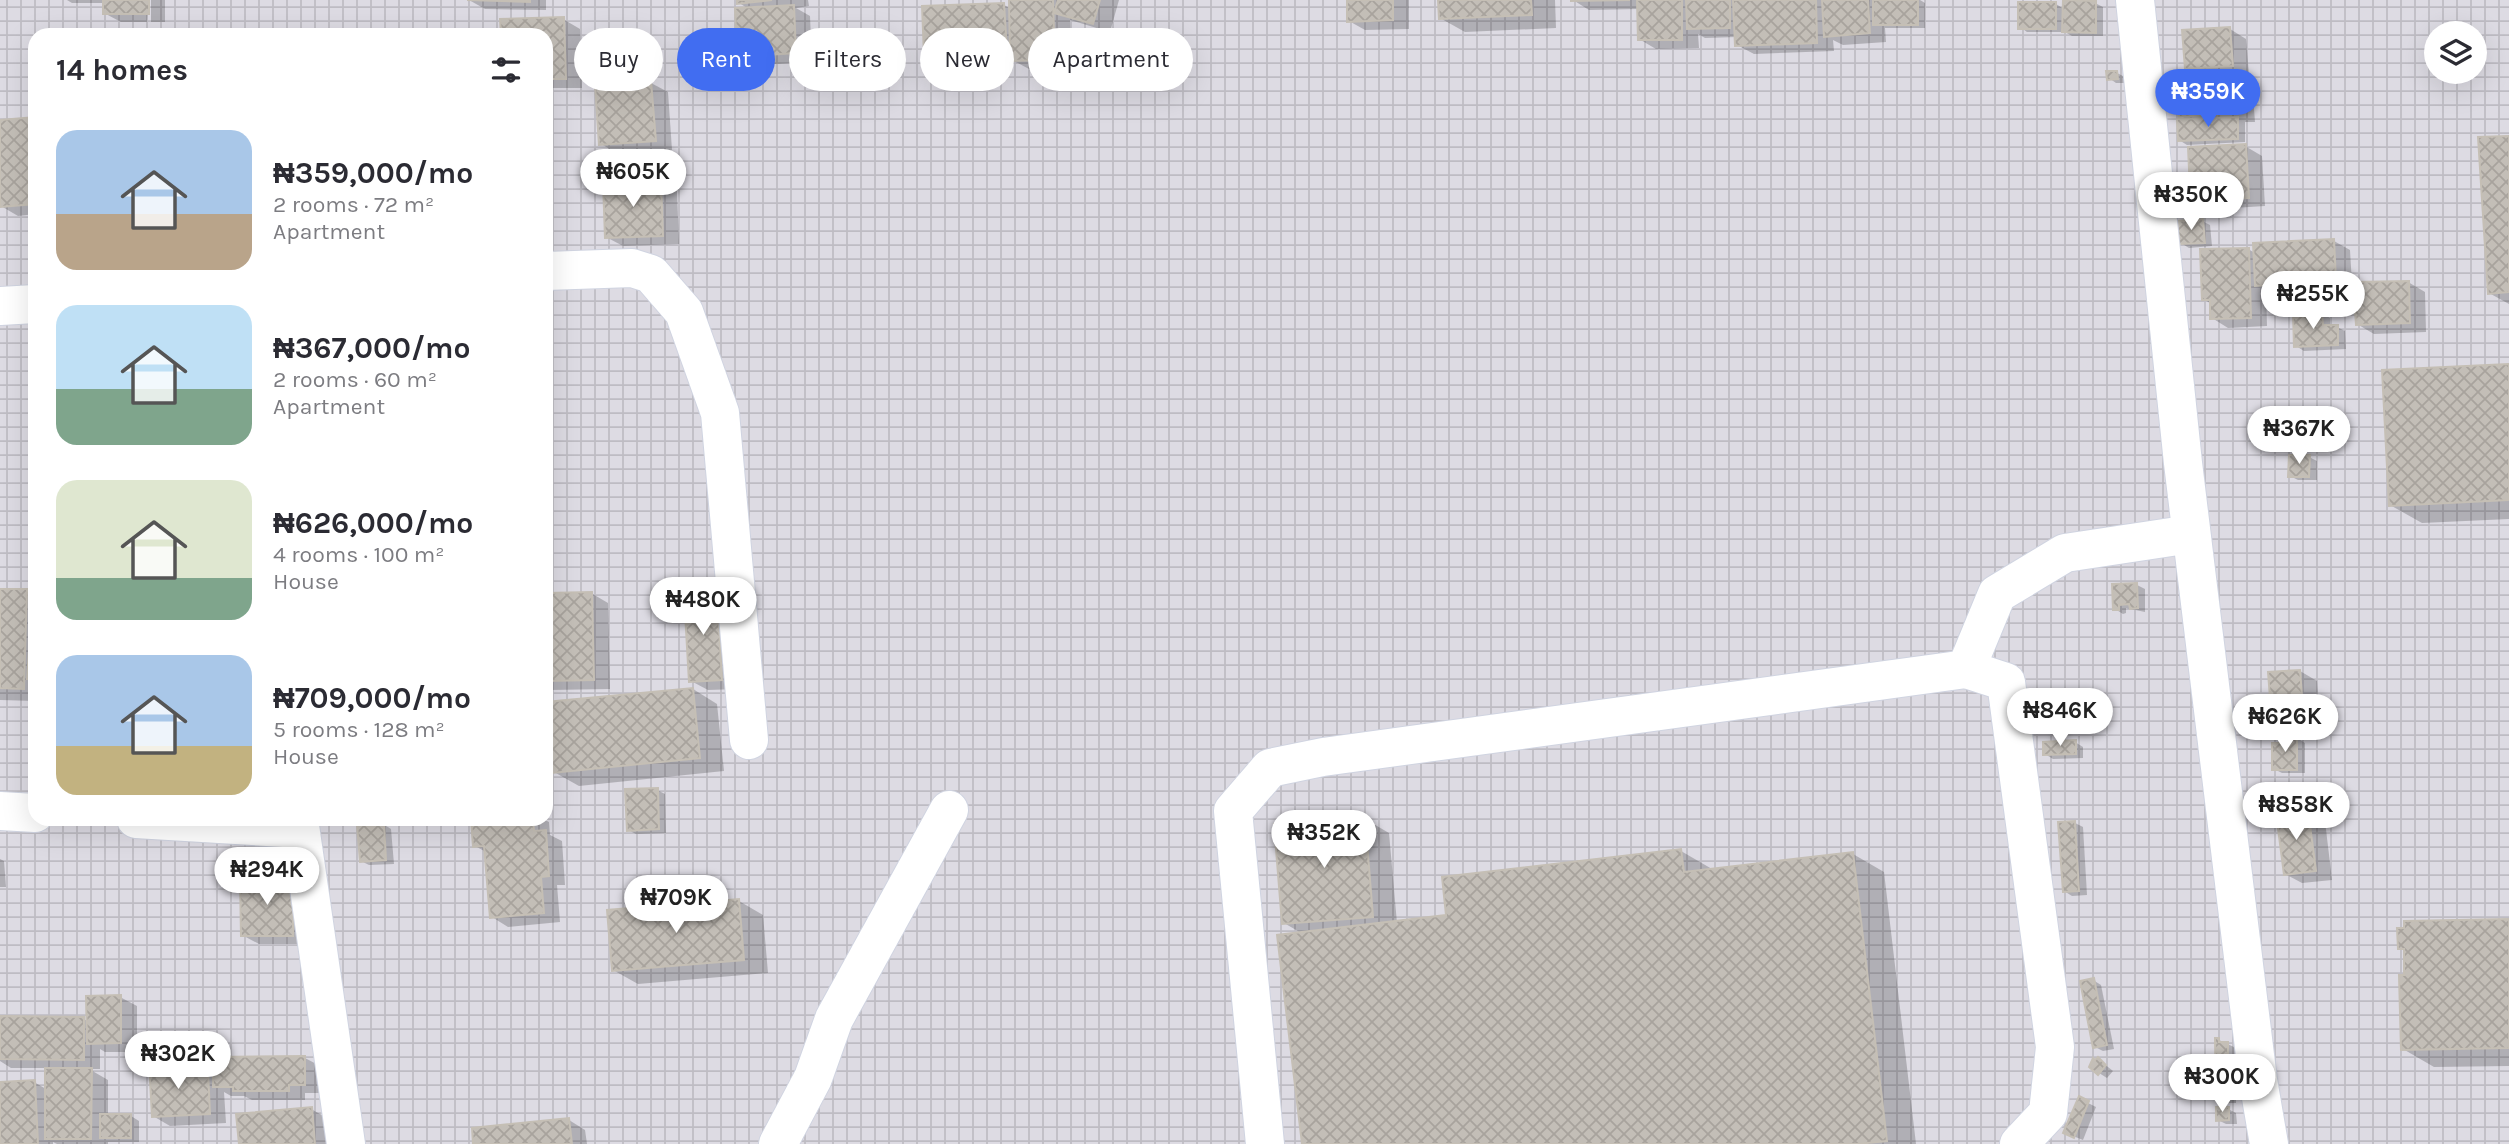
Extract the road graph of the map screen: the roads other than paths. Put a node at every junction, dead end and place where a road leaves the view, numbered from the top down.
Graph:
1 (2135, 0) edge
2 (553, 271) edge
3 (28, 304) edge
4 (0, 306) edge
5 (2192, 534) junction
6 (1966, 669) junction
7 (749, 740) dead end
8 (949, 810) dead end
9 (0, 811) edge
10 (28, 813) edge
11 (300, 826) edge
12 (346, 1144) edge
13 (778, 1144) edge
14 (1265, 1144) edge
15 (2019, 1144) edge
16 (2269, 1144) edge

1 - 5 street
2 - 7 street
3 - 4 street
5 - 6 street
5 - 16 street
6 - 14 street
6 - 15 street
8 - 13 street
9 - 10 street
11 - 12 street

